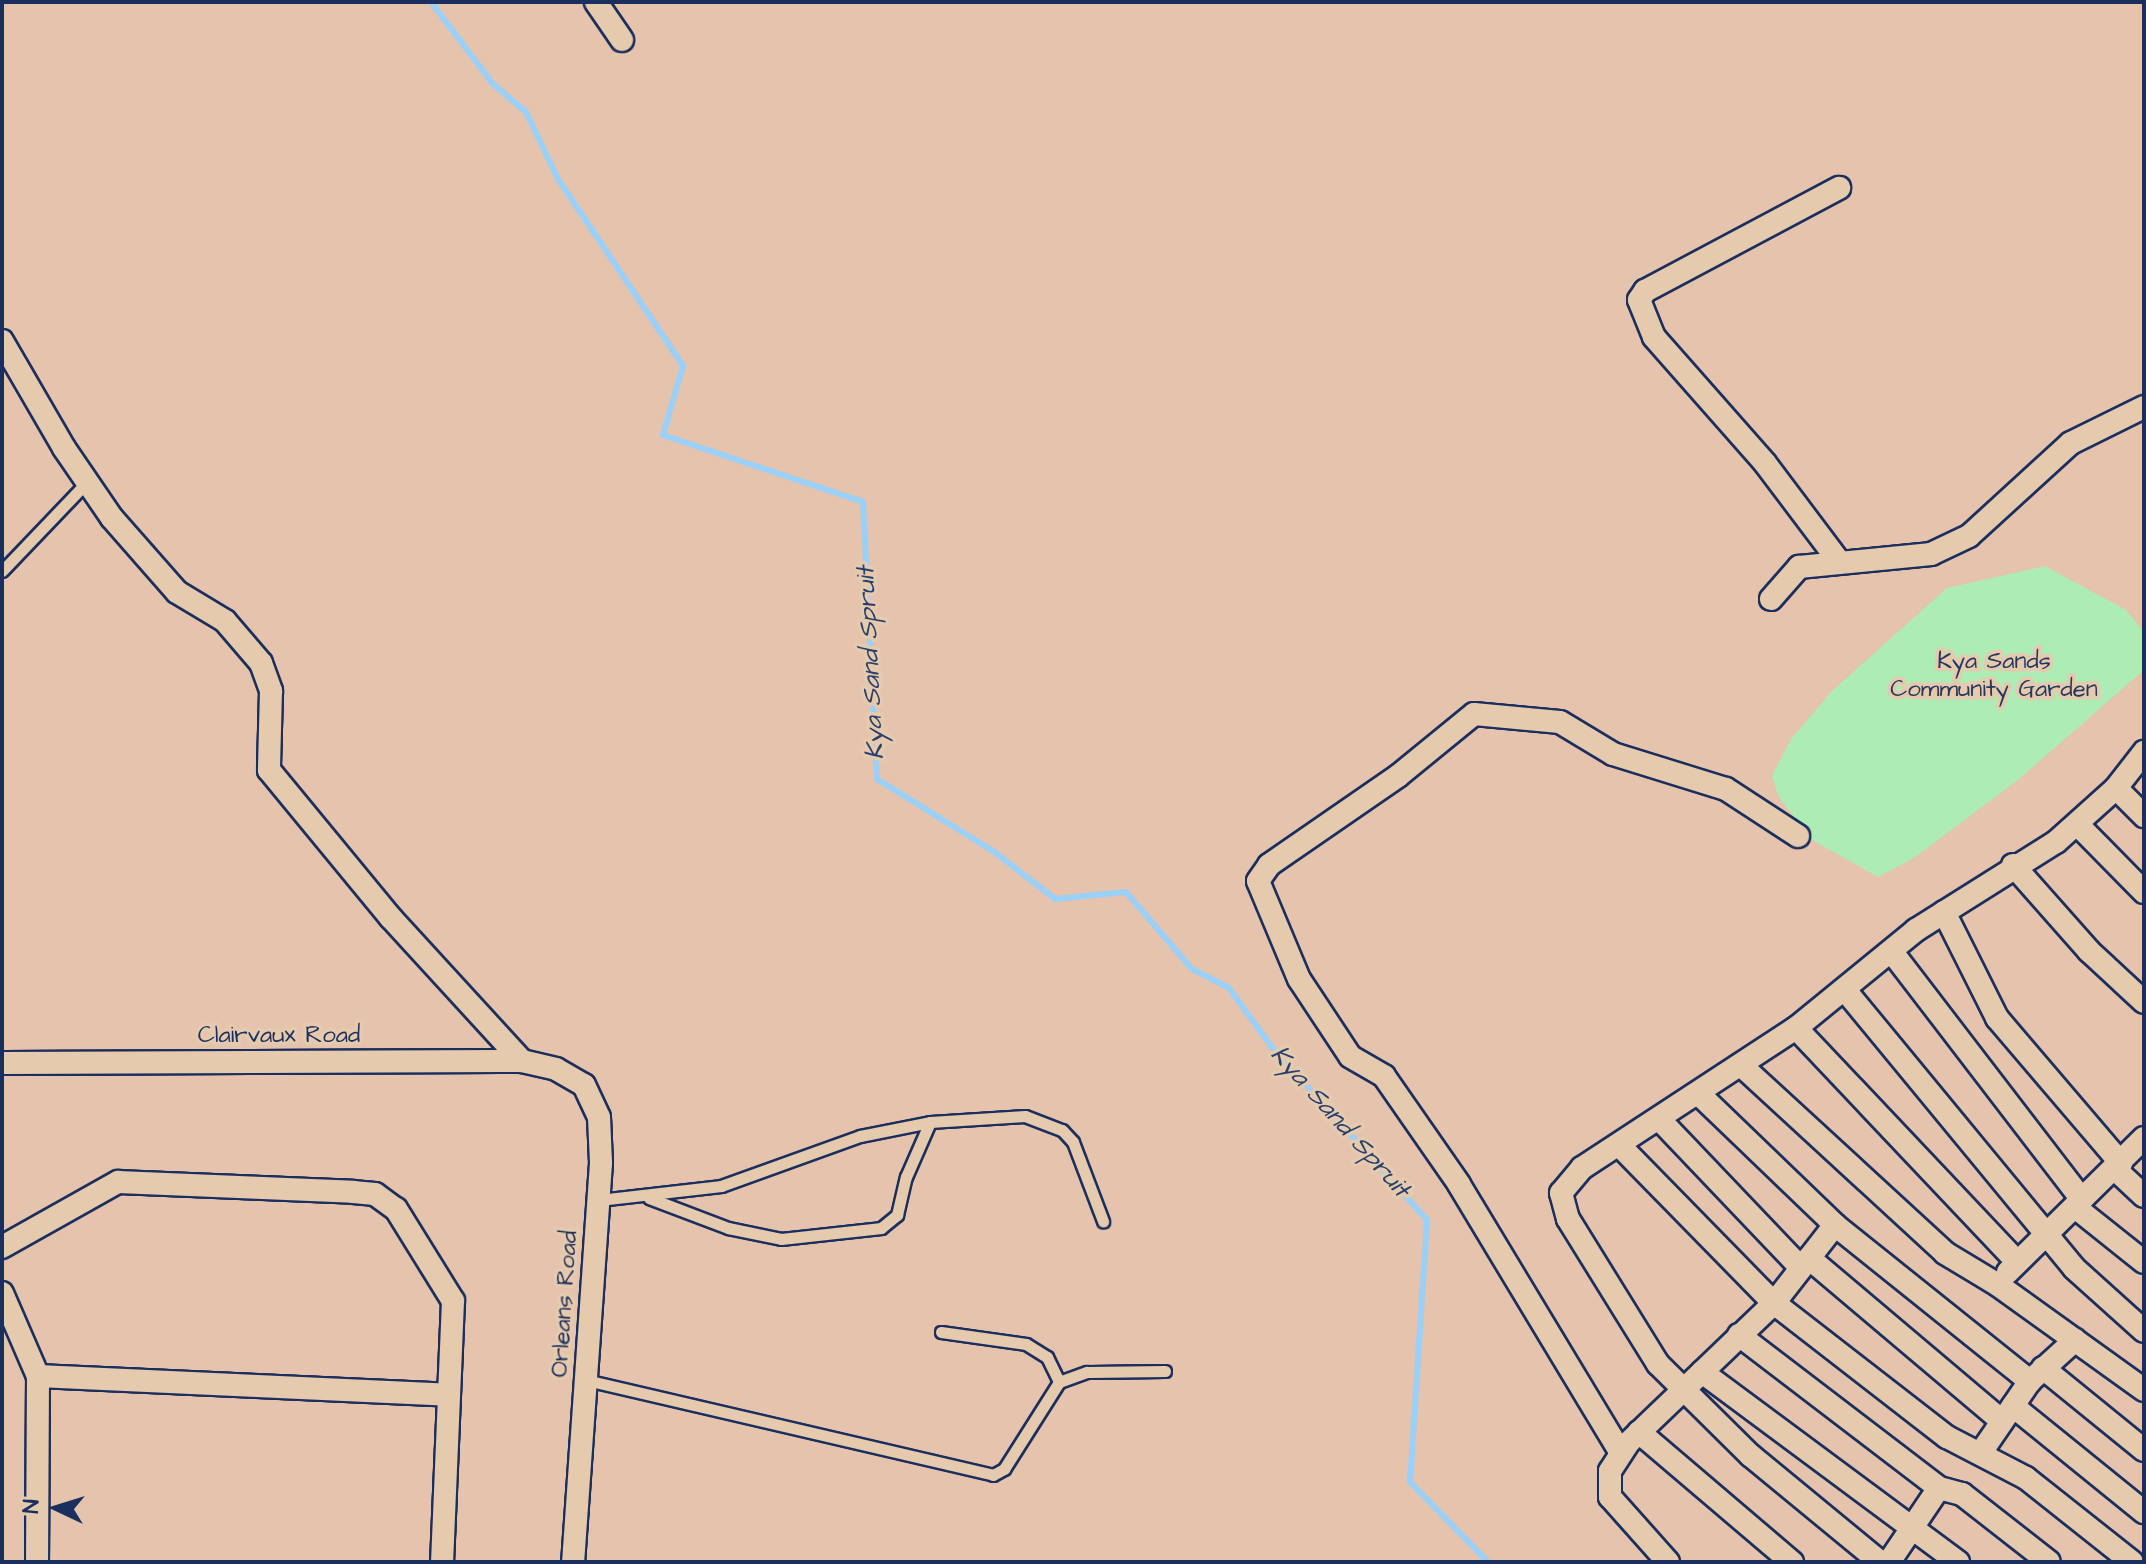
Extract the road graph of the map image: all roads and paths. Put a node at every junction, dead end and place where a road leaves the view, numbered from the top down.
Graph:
1 (588, 4) edge
2 (622, 40) dead end
3 (1839, 188) dead end
4 (2, 341) edge
5 (2144, 407) edge
6 (87, 482) junction
7 (1838, 560) junction
8 (2, 571) edge
9 (1771, 599) dead end
10 (2144, 752) edge
11 (2116, 788) junction
12 (2144, 816) edge
13 (2078, 825) junction
14 (1798, 836) dead end
15 (2013, 865) junction
16 (2144, 892) edge
17 (1944, 912) junction
18 (1892, 952) junction
19 (1845, 990) junction
20 (2144, 1002) edge
21 (1796, 1028) junction
22 (522, 1061) junction
23 (2, 1063) edge
24 (1743, 1067) junction
25 (556, 1069) joint
26 (1700, 1095) junction
27 (1661, 1121) junction
28 (930, 1122) junction
29 (2144, 1139) edge
30 (1621, 1147) junction
31 (2119, 1166) junction
32 (645, 1196) junction
33 (2144, 1196) edge
34 (599, 1200) junction
35 (2079, 1204) junction
36 (1103, 1221) dead end
37 (1835, 1225) junction
38 (2048, 1232) junction
39 (2, 1247) edge
40 (1804, 1262) junction
41 (2017, 1262) junction
42 (2144, 1262) edge
43 (1998, 1285) junction
44 (2, 1293) edge
45 (1774, 1303) junction
46 (2144, 1331) edge
47 (941, 1332) dead end
48 (1739, 1335) junction
49 (2075, 1340) junction
50 (1165, 1371) dead end
51 (1702, 1372) junction
52 (2036, 1374) junction
53 (38, 1376) junction
54 (586, 1380) junction
55 (1059, 1382) junction
56 (2144, 1390) edge
57 (1683, 1391) junction
58 (449, 1395) junction
59 (2007, 1413) junction
60 (1639, 1432) junction
61 (2144, 1450) edge
62 (1982, 1451) junction
63 (1621, 1453) junction
64 (1939, 1488) junction
65 (2144, 1512) edge
66 (1914, 1531) junction
67 (37, 1562) edge
68 (442, 1562) edge
69 (573, 1562) edge
70 (1668, 1562) edge
71 (1792, 1562) edge
72 (1880, 1562) edge
73 (1889, 1562) edge
74 (1958, 1562) edge
75 (2049, 1562) edge
76 (2132, 1562) edge

1 - 2 street
3 - 7 street
4 - 6 street
5 - 7 street
6 - 8 lane
6 - 22 street
7 - 9 street
10 - 11 street
11 - 12 street
11 - 13 street
13 - 15 street
13 - 16 street
14 - 63 street
15 - 17 street
15 - 20 street
17 - 18 street
17 - 31 street
18 - 19 street
18 - 35 street
19 - 21 street
19 - 38 street
21 - 24 street
21 - 41 street
22 - 23 street, Clairvaux Road
22 - 25 street, Clairvaux Road
24 - 26 street
24 - 43 street
25 - 34 street, Orleans Road
26 - 27 street
26 - 37 street
27 - 30 street
27 - 40 street
28 - 32 lane
28 - 32 lane
28 - 36 lane
29 - 31 street
30 - 45 street
30 - 57 street
31 - 33 street
31 - 35 street
32 - 34 lane
34 - 54 street, Orleans Road
35 - 38 street
35 - 42 street
37 - 40 street
37 - 52 street
38 - 41 street
38 - 46 street
39 - 58 street
40 - 45 street
40 - 59 street
41 - 43 street
43 - 49 street
44 - 53 street
45 - 48 street
45 - 62 street
47 - 55 lane
48 - 51 street
48 - 64 street
49 - 52 street
49 - 56 street
50 - 55 lane
51 - 57 street
51 - 66 street
52 - 59 street
52 - 61 street
53 - 58 street
53 - 67 street
54 - 55 lane
54 - 69 street, Orleans Road
57 - 60 street
57 - 72 street
58 - 68 street
59 - 62 street
59 - 65 street
60 - 63 street
60 - 71 street
62 - 76 street
63 - 70 street
64 - 66 street
64 - 75 street
66 - 73 street
66 - 74 street

